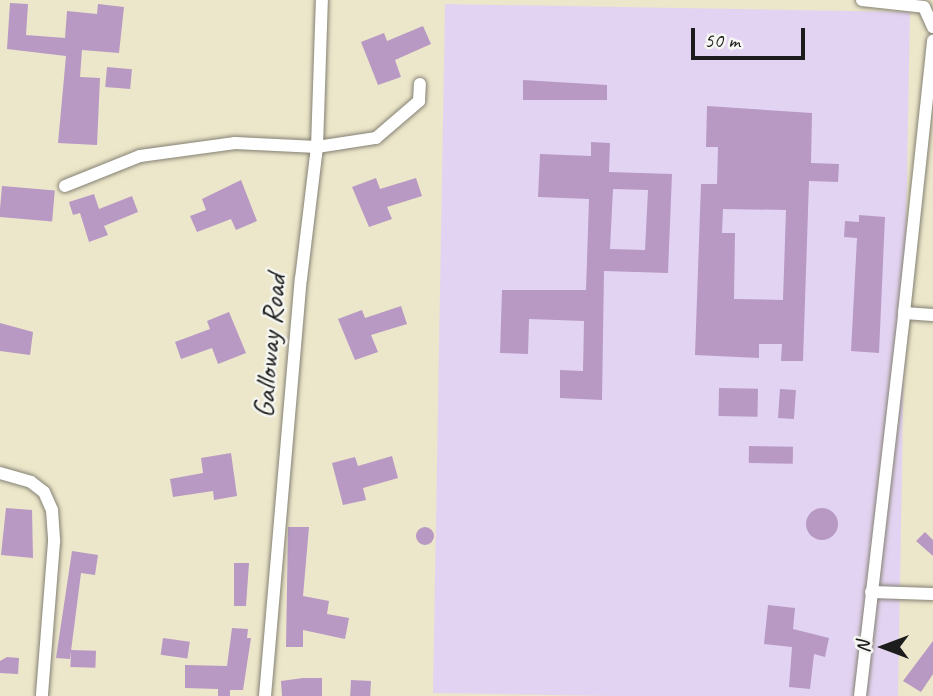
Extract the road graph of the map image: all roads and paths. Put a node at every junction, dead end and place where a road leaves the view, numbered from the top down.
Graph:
1 (321, 0) edge
2 (862, 0) edge
3 (933, 27) edge
4 (933, 41) edge
5 (420, 84) dead end
6 (317, 146) junction
7 (65, 187) dead end
8 (904, 313) junction
9 (933, 315) edge
10 (0, 472) edge
11 (871, 592) junction
12 (933, 594) edge
13 (42, 696) edge
14 (265, 696) edge
15 (860, 696) edge

1 - 6 street, Galloway Road
2 - 3 street
4 - 8 street
5 - 6 street
6 - 7 street
6 - 14 street, Galloway Road
8 - 9 street
8 - 11 street
10 - 13 street
11 - 12 street
11 - 15 street

